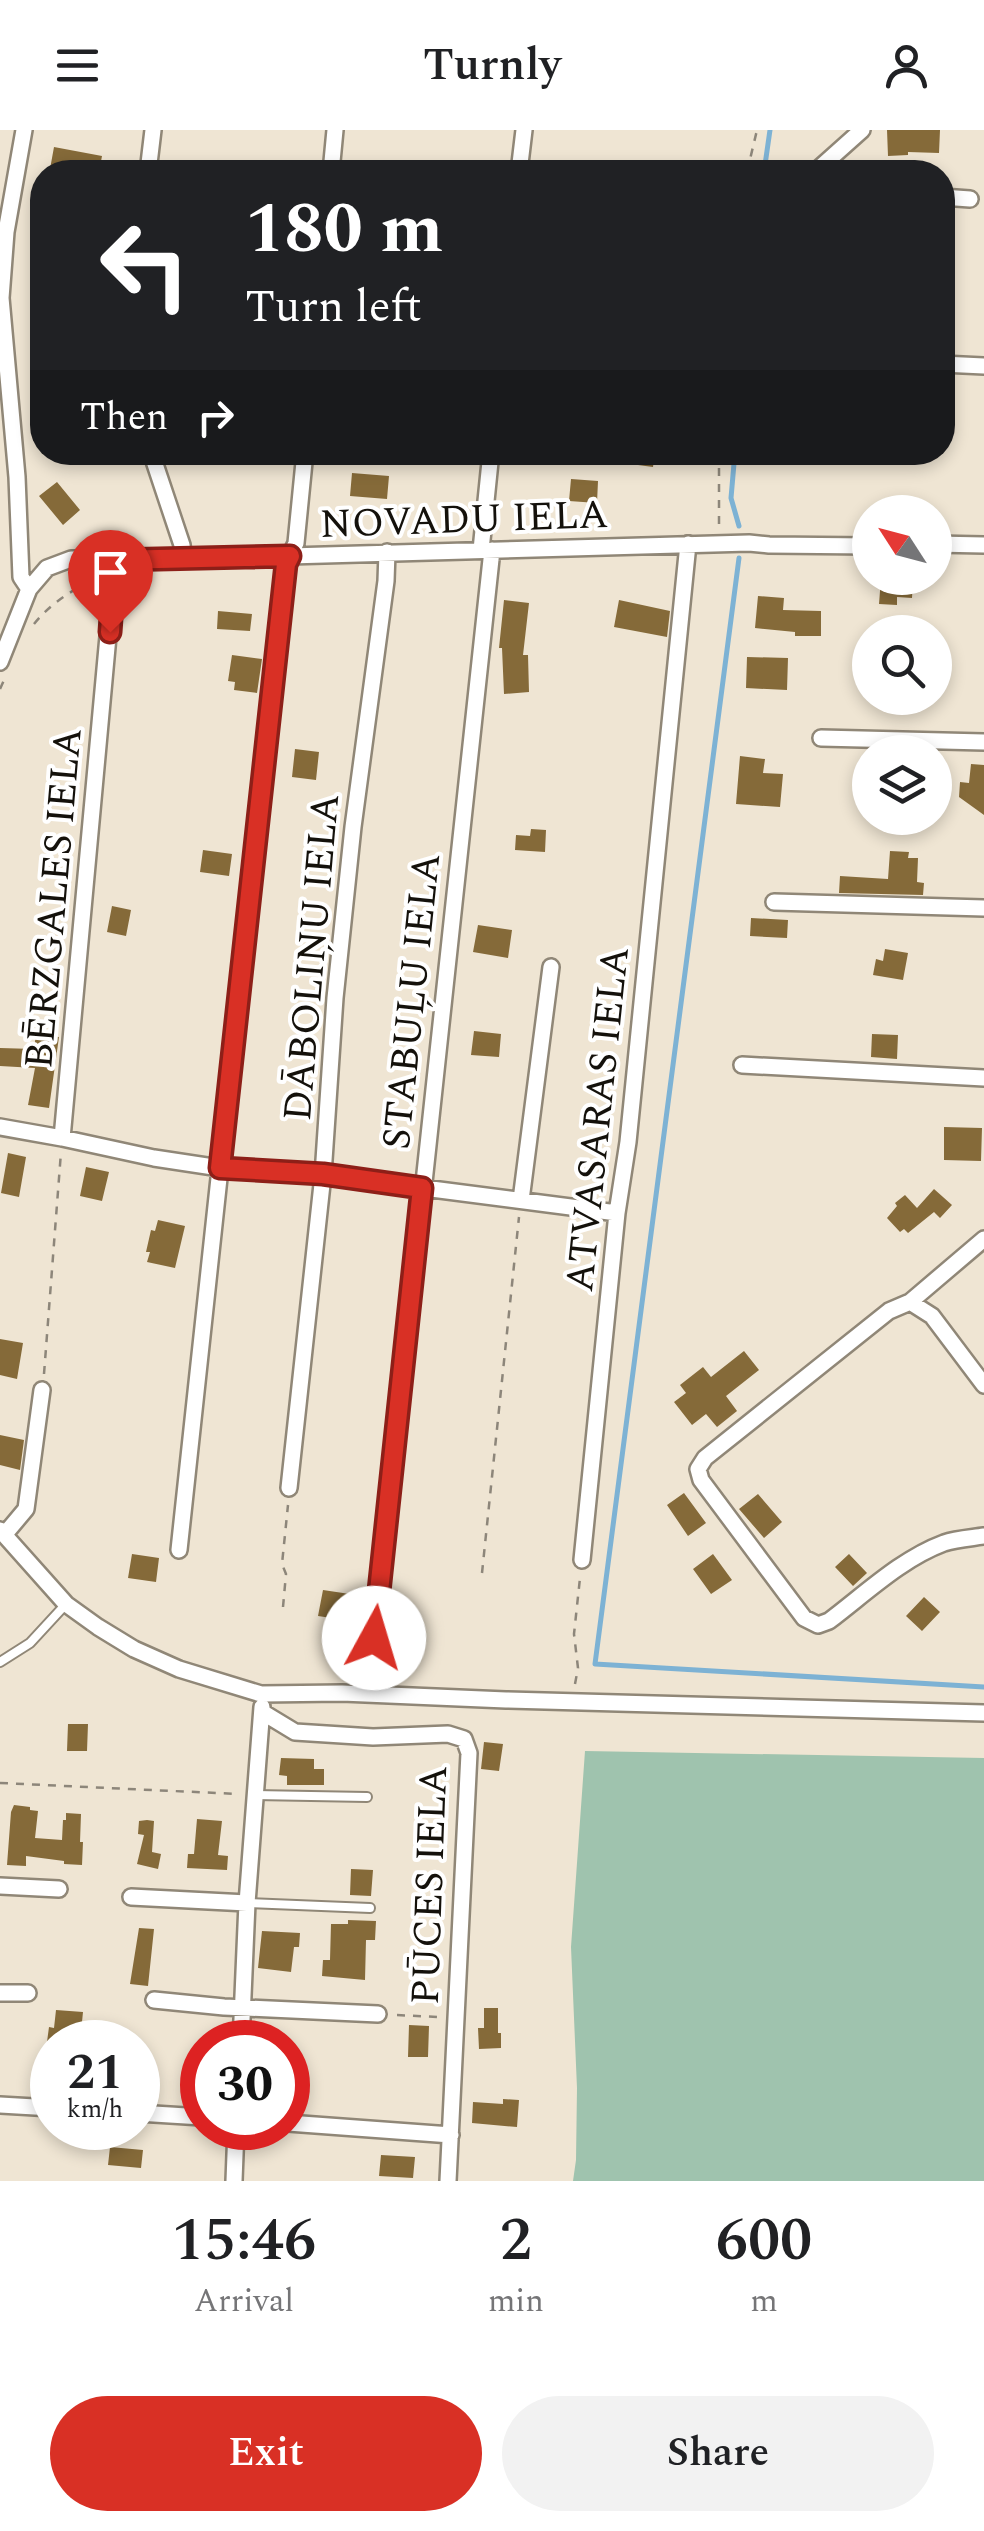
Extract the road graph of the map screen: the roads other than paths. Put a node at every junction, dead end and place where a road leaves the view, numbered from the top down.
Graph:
1 (24, 130) edge
2 (152, 130) edge
3 (335, 130) edge
4 (524, 130) edge
5 (862, 130) edge
6 (149, 160) edge
7 (332, 160) edge
8 (520, 160) edge
9 (829, 160) edge
10 (955, 198) edge
11 (970, 199) dead end
12 (2, 362) edge
13 (955, 365) edge
14 (984, 366) edge
15 (156, 465) edge
16 (304, 465) edge
17 (490, 465) edge
18 (688, 544) junction
19 (952, 545) edge
20 (852, 546) edge
21 (984, 546) edge
22 (486, 550) junction
23 (387, 552) junction
24 (290, 556) junction
25 (184, 559) junction
26 (115, 560) junction
27 (30, 589) junction
28 (0, 662) edge
29 (821, 738) dead end
30 (984, 742) edge
31 (774, 902) dead end
32 (984, 908) edge
33 (551, 967) dead end
34 (742, 1065) dead end
35 (984, 1078) edge
36 (0, 1128) edge
37 (62, 1138) junction
38 (220, 1168) junction
39 (323, 1174) junction
40 (422, 1188) junction
41 (520, 1200) junction
42 (618, 1213) junction
43 (984, 1240) edge
44 (910, 1302) junction
45 (984, 1385) edge
46 (42, 1390) road end
47 (289, 1488) road end
48 (2, 1532) edge
49 (984, 1536) edge
50 (179, 1550) dead end
51 (582, 1560) road end
52 (66, 1604) junction
53 (374, 1638) dead end
54 (0, 1662) edge
55 (262, 1694) junction
56 (262, 1712) junction
57 (984, 1713) edge
58 (255, 1794) junction
59 (368, 1798) dead end
60 (0, 1886) edge
61 (59, 1889) dead end
62 (130, 1898) dead end
63 (247, 1904) junction
64 (370, 1908) dead end
65 (0, 1992) edge
66 (28, 1993) dead end
67 (154, 2000) dead end
68 (242, 2008) junction
69 (378, 2014) road end
70 (242, 2020) edge
71 (0, 2105) edge
72 (30, 2107) edge
73 (310, 2125) edge
74 (451, 2135) junction
75 (235, 2150) edge
76 (234, 2181) edge
77 (448, 2181) edge

1 - 12 street
2 - 6 street
3 - 7 street
4 - 8 street
5 - 9 street
10 - 11 street
12 - 27 street
13 - 14 street
15 - 25 street
16 - 24 street
17 - 22 street, STABUĻU IELA
18 - 20 street, NOVADU IELA
18 - 22 street, NOVADU IELA
18 - 42 street, ATVASARAS IELA
19 - 21 street
22 - 23 street, NOVADU IELA
22 - 40 street, STABUĻU IELA
23 - 24 street, NOVADU IELA
23 - 39 street, DĀBOLIŅU IELA
24 - 25 street, NOVADU IELA
24 - 38 street
25 - 26 street, NOVADU IELA
26 - 27 street, NOVADU IELA
26 - 37 street, BĒRZGALES IELA
27 - 28 street
29 - 30 street
31 - 32 street
33 - 41 street
34 - 35 street
36 - 37 street
37 - 38 street
38 - 39 street
38 - 50 street
39 - 40 street
39 - 47 street, DĀBOLIŅU IELA
40 - 41 street
40 - 53 street, STABUĻU IELA
41 - 42 street
42 - 51 street, ATVASARAS IELA
43 - 44 street
44 - 45 street
44 - 49 street
46 - 48 street
48 - 52 street
52 - 54 lane
52 - 55 street
55 - 56 street
55 - 57 street
56 - 58 street
56 - 74 street, PŪCES IELA
58 - 59 lane
58 - 63 street
60 - 61 street
62 - 63 street
63 - 64 lane
63 - 68 street
65 - 66 street
67 - 68 street
68 - 69 street
68 - 70 street
71 - 72 street
73 - 74 street
74 - 77 street, PŪCES IELA
75 - 76 street

